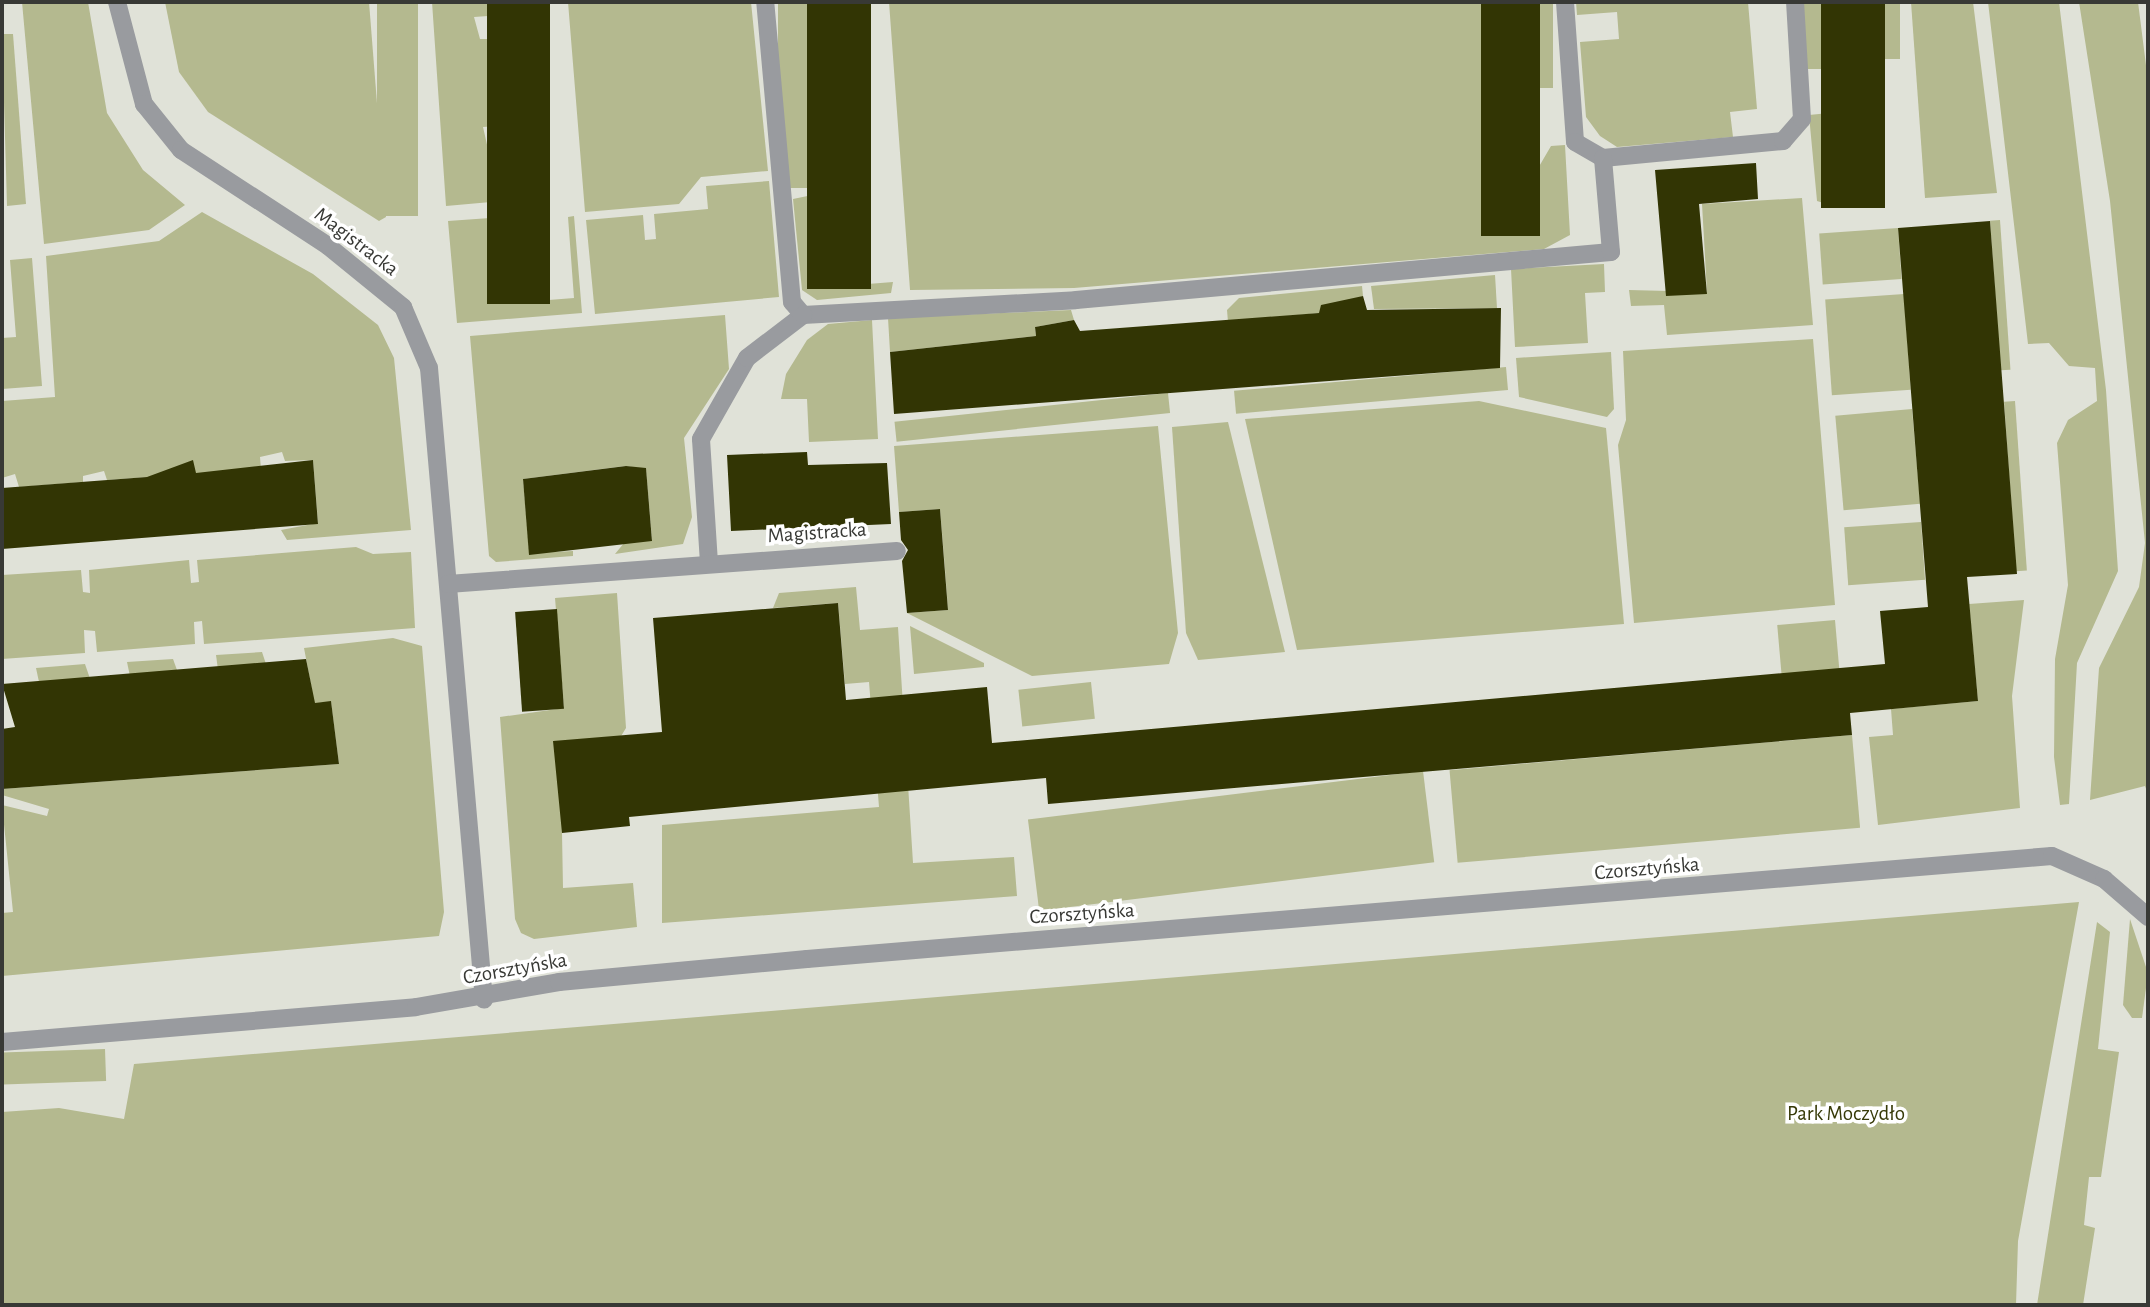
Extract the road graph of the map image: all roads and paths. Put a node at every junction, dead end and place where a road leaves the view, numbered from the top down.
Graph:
1 (117, 2) edge
2 (765, 2) edge
3 (1565, 2) edge
4 (1795, 2) edge
5 (1603, 158) junction
6 (803, 315) junction
7 (897, 551) dead end
8 (709, 563) junction
9 (448, 584) junction
10 (2148, 916) edge
11 (484, 1000) junction
12 (2, 1042) edge

1 - 9 street, Magistracka
2 - 6 street
3 - 5 street
4 - 5 street
5 - 6 street
6 - 8 street
7 - 8 street, Magistracka
8 - 9 street, Magistracka
9 - 11 street, Magistracka
10 - 11 street, Czorsztyńska
11 - 12 street, Czorsztyńska

